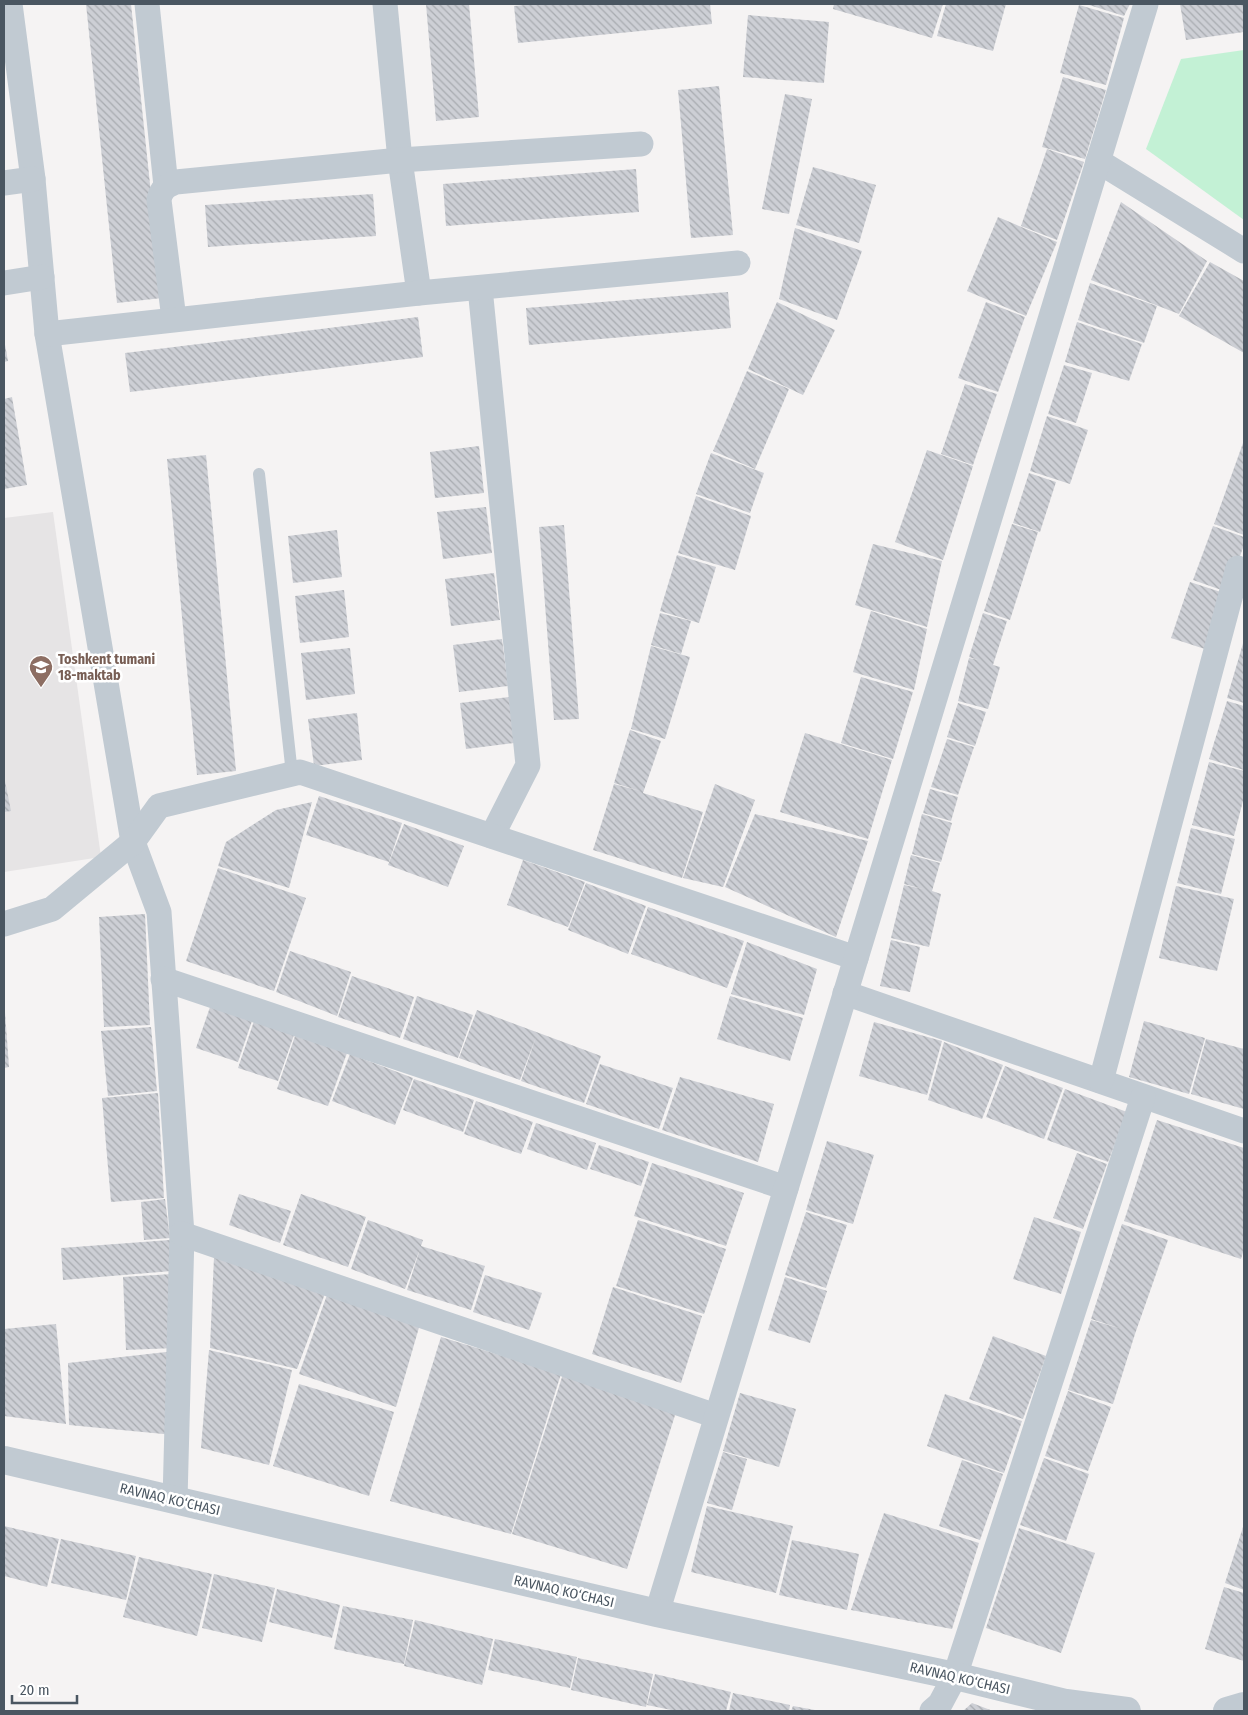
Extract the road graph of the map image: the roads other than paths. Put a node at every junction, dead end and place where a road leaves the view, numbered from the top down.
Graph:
1 (10, 4) edge
2 (147, 4) edge
3 (385, 4) edge
4 (1146, 4) edge
5 (641, 144) dead end
6 (400, 160) junction
7 (1098, 161) junction
8 (33, 179) junction
9 (4, 183) edge
10 (166, 186) junction
11 (1244, 251) edge
12 (738, 262) dead end
13 (42, 277) junction
14 (4, 283) edge
15 (480, 288) junction
16 (419, 293) junction
17 (174, 319) junction
18 (46, 334) junction
19 (259, 474) dead end
20 (1238, 568) dead end
21 (292, 774) junction
22 (492, 836) junction
23 (133, 842) junction
24 (4, 924) edge
25 (856, 958) junction
26 (163, 979) junction
27 (845, 993) junction
28 (1101, 1081) junction
29 (1143, 1097) junction
30 (1244, 1131) edge
31 (786, 1188) junction
32 (182, 1234) junction
33 (716, 1416) junction
34 (4, 1460) edge
35 (175, 1500) junction
36 (656, 1612) junction
37 (955, 1676) junction
38 (1244, 1706) edge
39 (1117, 1710) edge
40 (932, 1711) edge
41 (1227, 1711) edge

1 - 8 street
2 - 10 street
3 - 6 street
4 - 7 street
5 - 6 street
6 - 10 street
6 - 16 street
7 - 11 street
7 - 25 street
8 - 9 street
8 - 13 street
10 - 17 street
12 - 15 street
13 - 14 street
13 - 18 street
15 - 16 street
15 - 22 street
16 - 17 street
17 - 18 street
18 - 23 street
19 - 21 lane
20 - 28 street
21 - 22 street
21 - 23 street
22 - 25 street
23 - 24 street
23 - 26 street
25 - 27 street
26 - 31 street
26 - 32 street
27 - 28 street
27 - 31 street
28 - 29 street
29 - 30 street
29 - 37 street
31 - 33 street
32 - 33 street
32 - 35 street
33 - 36 street
34 - 35 street, RAVNAQ KO‘CHASI
35 - 36 street, RAVNAQ KO‘CHASI
36 - 37 street, RAVNAQ KO‘CHASI
37 - 39 street, RAVNAQ KO‘CHASI
37 - 40 street
38 - 41 street

